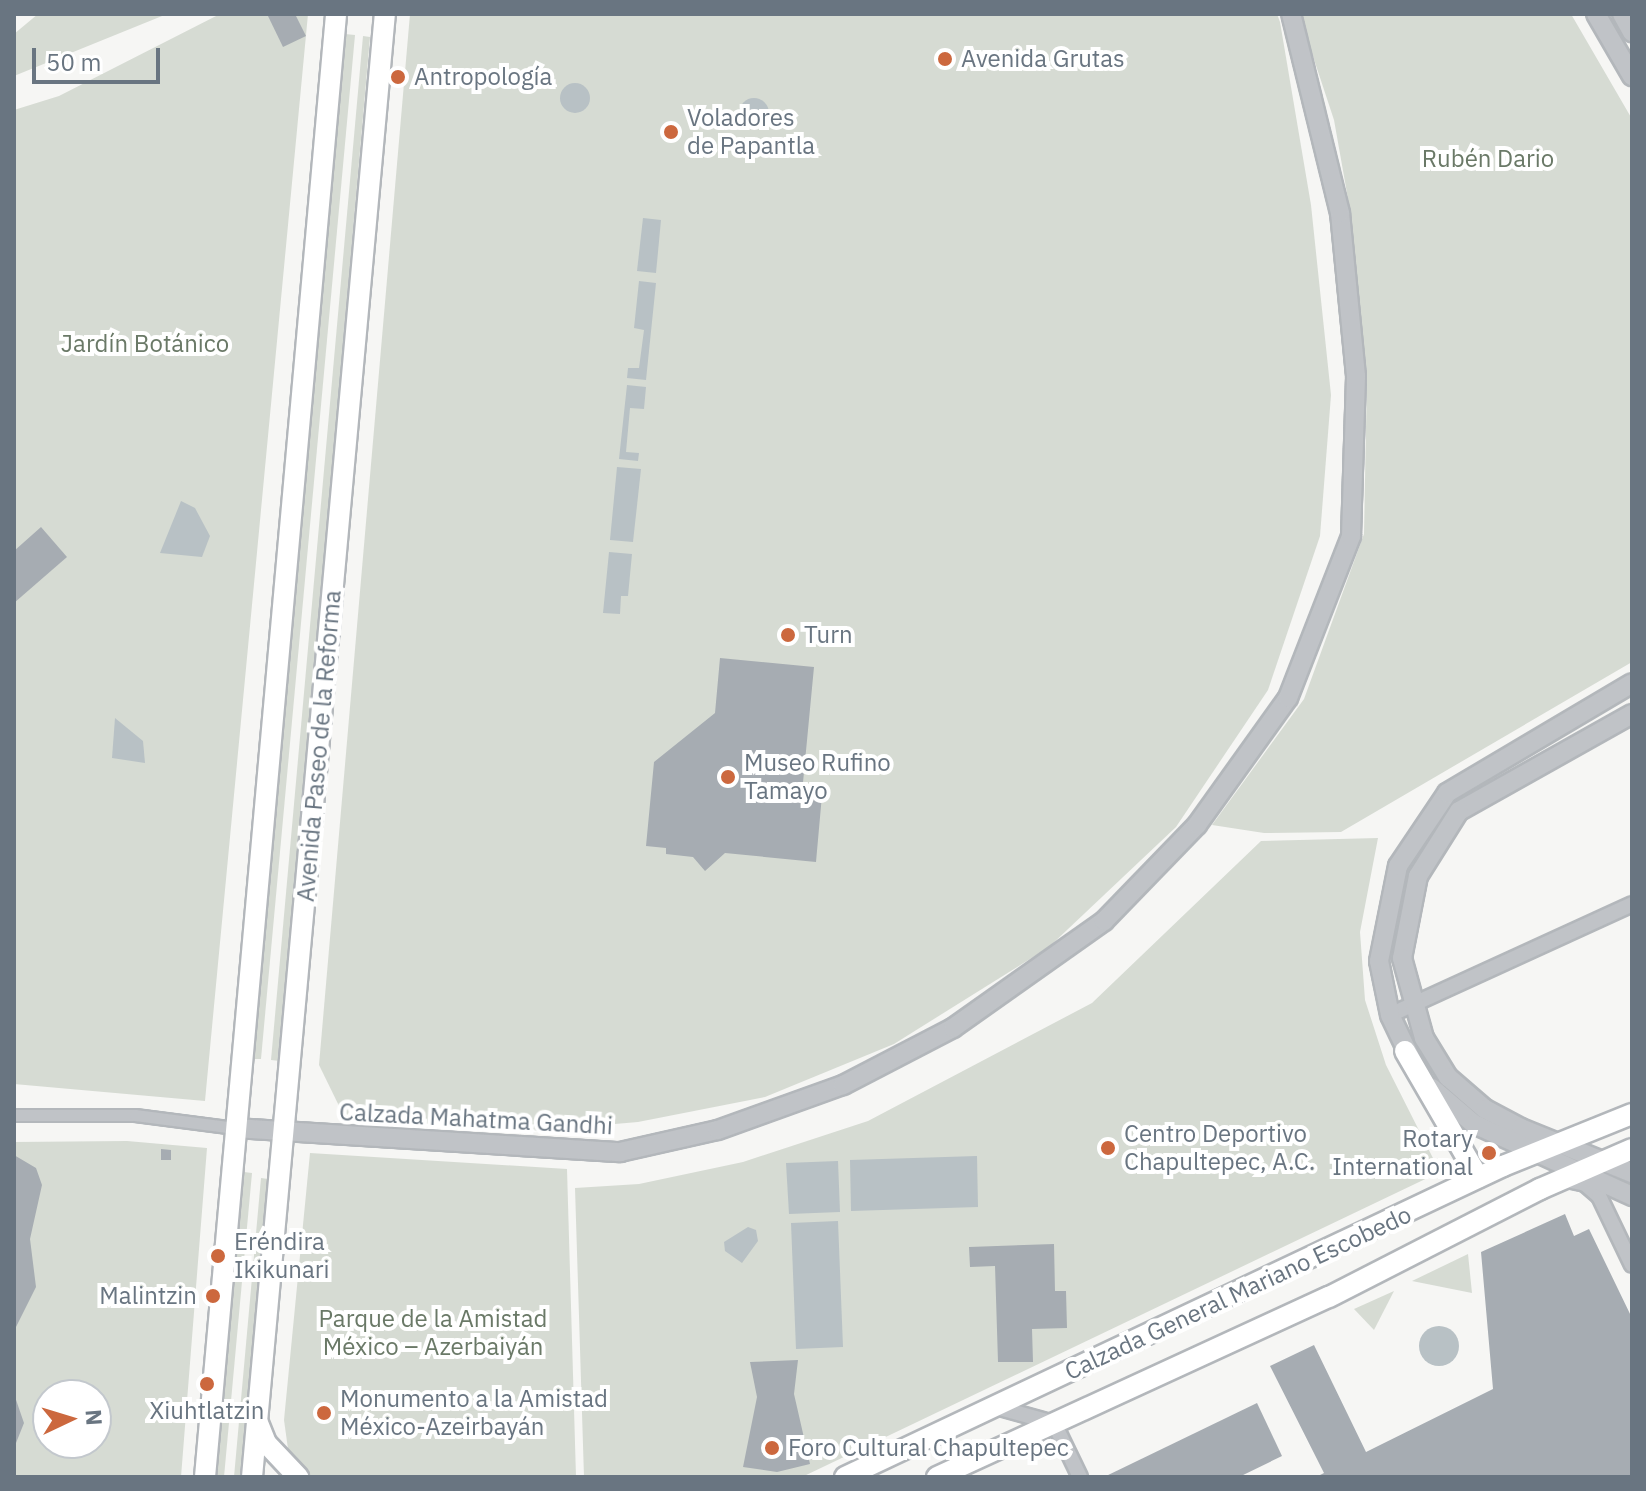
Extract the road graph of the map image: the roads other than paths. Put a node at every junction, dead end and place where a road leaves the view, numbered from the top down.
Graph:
1 (336, 14) edge
2 (385, 14) edge
3 (1291, 14) edge
4 (1596, 14) edge
5 (1622, 14) edge
6 (1632, 32) edge
7 (1632, 76) edge
8 (1630, 689) edge
9 (1632, 714) edge
10 (1447, 793) junction
11 (1459, 811) junction
12 (1632, 904) edge
13 (1414, 1006) junction
14 (1390, 1015) junction
15 (1405, 1051) junction
16 (1632, 1114) edge
17 (14, 1115) edge
18 (235, 1128) junction
19 (284, 1132) junction
20 (1558, 1142) junction
21 (1632, 1149) edge
22 (1533, 1153) junction
23 (1604, 1161) junction
24 (1632, 1173) edge
25 (1571, 1175) junction
26 (1478, 1177) junction
27 (1632, 1196) edge
28 (1632, 1265) edge
29 (996, 1407) junction
30 (257, 1417) junction
31 (1054, 1423) junction
32 (205, 1477) edge
33 (252, 1477) edge
34 (298, 1477) edge
35 (845, 1477) edge
36 (937, 1477) edge
37 (1080, 1477) edge

1 - 18 main road, Avenida Paseo de la Reforma
2 - 19 main road, Avenida Paseo de la Reforma
3 - 19 street, Calzada Mahatma Gandhi
4 - 7 street
5 - 6 street
8 - 10 street
9 - 11 street
10 - 11 street
10 - 14 street
11 - 13 street
12 - 13 street
13 - 14 street
13 - 20 street
14 - 15 street
15 - 22 street
15 - 26 main road
16 - 20 main road, Calzada General Mariano Escobedo
17 - 18 street
18 - 19 street, Calzada Mahatma Gandhi
18 - 32 main road, Avenida Paseo de la Reforma
19 - 30 main road, Avenida Paseo de la Reforma
20 - 22 main road, Calzada General Mariano Escobedo
20 - 23 street
21 - 23 main road, Calzada General Mariano Escobedo
22 - 25 street
22 - 26 main road, Calzada General Mariano Escobedo
23 - 24 street
23 - 25 main road, Calzada General Mariano Escobedo
25 - 27 street
25 - 28 street
25 - 31 main road, Calzada General Mariano Escobedo
26 - 29 main road, Calzada General Mariano Escobedo
29 - 31 street
29 - 35 main road, Calzada General Mariano Escobedo
30 - 33 main road, Avenida Paseo de la Reforma
30 - 34 main road
31 - 36 main road, Calzada General Mariano Escobedo
31 - 37 street

